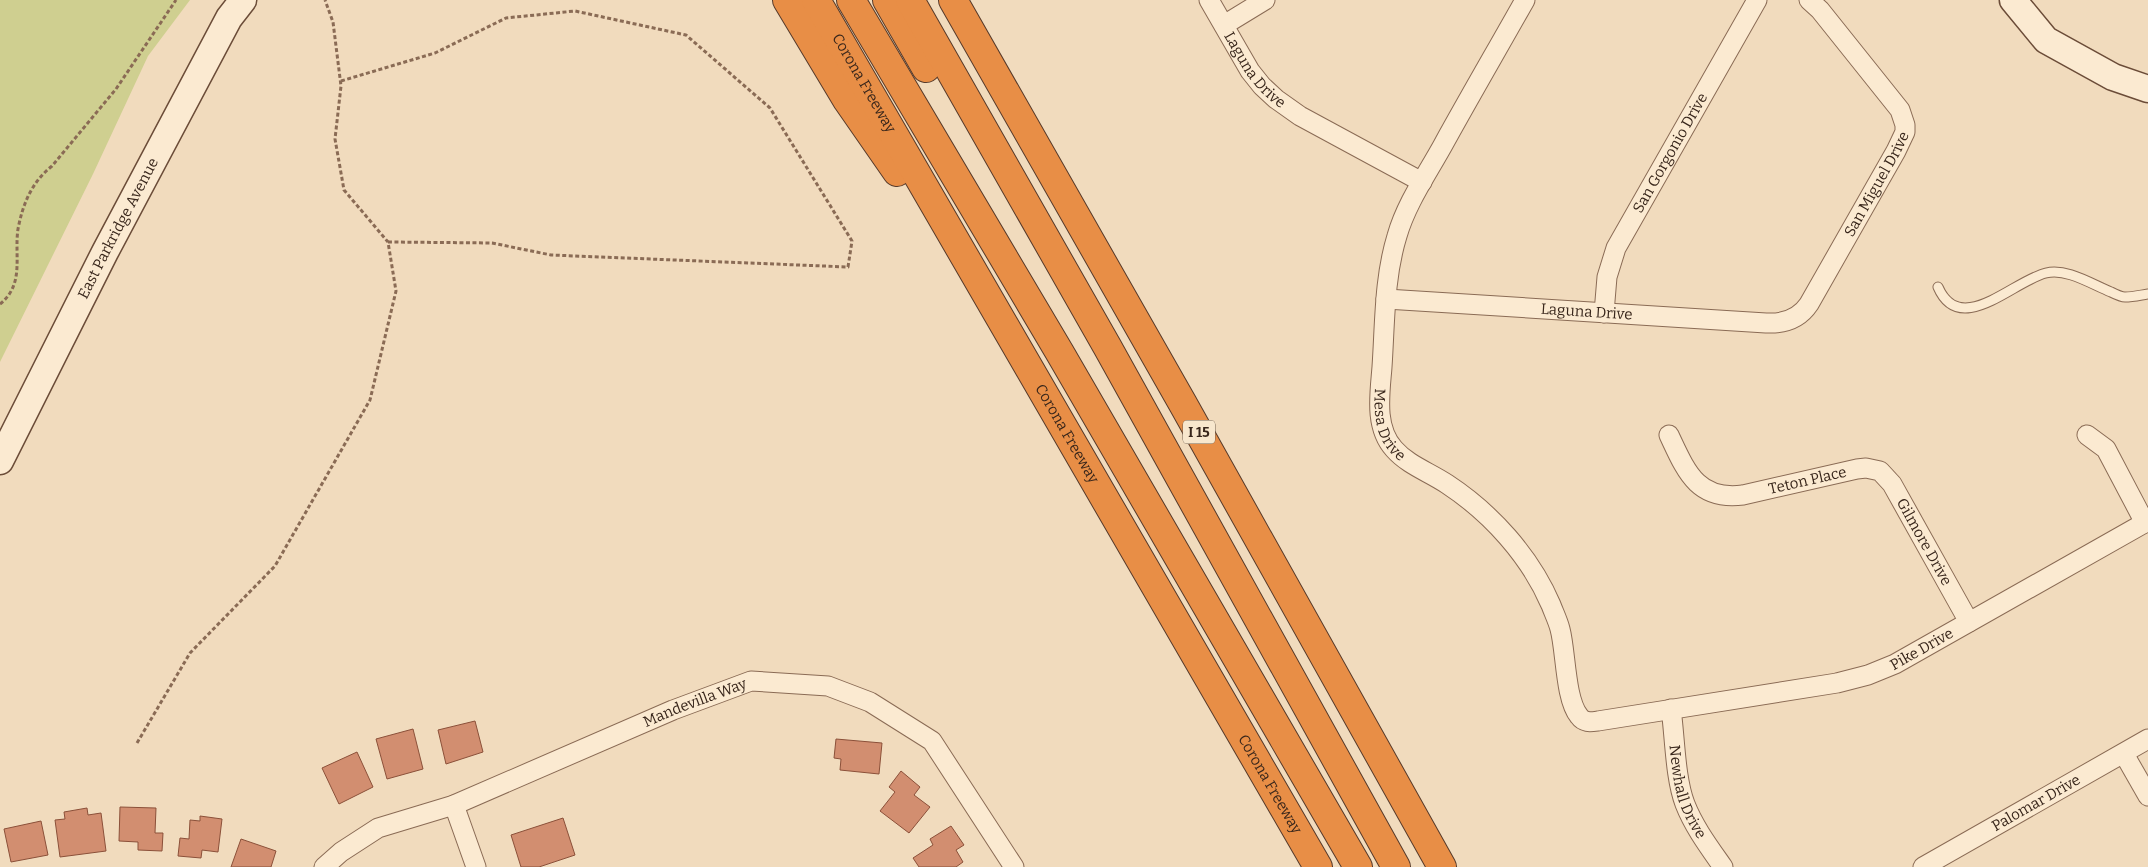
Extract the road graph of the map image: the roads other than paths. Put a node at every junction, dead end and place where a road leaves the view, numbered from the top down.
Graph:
1 (243, 0) edge
2 (788, 0) edge
3 (816, 0) edge
4 (851, 0) edge
5 (868, 0) edge
6 (887, 0) edge
7 (910, 0) edge
8 (953, 0) edge
9 (1209, 0) edge
10 (1266, 0) edge
11 (1525, 0) edge
12 (1756, 0) edge
13 (1809, 0) edge
14 (2013, 0) edge
15 (1224, 25) junction
16 (2148, 89) edge
17 (1422, 182) junction
18 (1938, 287) dead end
19 (2148, 294) edge
20 (1386, 299) junction
21 (1604, 313) junction
22 (1788, 321) joint
23 (1005, 328) junction
24 (1103, 339) junction
25 (1060, 353) junction
26 (1669, 435) dead end
27 (2088, 435) dead end
28 (0, 461) edge
29 (1873, 468) joint
30 (2146, 522) edge
31 (1969, 622) junction
32 (1671, 709) junction
33 (2148, 739) edge
34 (2124, 754) junction
35 (2148, 796) edge
36 (454, 805) junction
37 (324, 867) edge
38 (476, 867) edge
39 (1014, 867) edge
40 (1318, 867) edge
41 (1358, 867) edge
42 (1396, 867) edge
43 (1442, 867) edge
44 (1723, 867) edge
45 (1923, 867) edge

1 - 28 main road, East Parkridge Avenue
2 - 23 highway
3 - 23 highway, Corona Freeway
4 - 25 highway
5 - 25 highway
6 - 24 highway
7 - 24 highway
8 - 43 highway, I 15
9 - 15 street, Laguna Drive
10 - 15 street
11 - 17 street, Mesa Drive
12 - 21 street, San Gorgonio Drive
13 - 22 street, San Miguel Drive
14 - 16 main road
15 - 17 street, Laguna Drive
17 - 20 street, Mesa Drive
18 - 19 lane
20 - 21 street, Laguna Drive
20 - 32 street, Mesa Drive
21 - 22 street, Laguna Drive
23 - 40 highway, Corona Freeway
24 - 42 highway
25 - 41 highway
26 - 29 street, Teton Place
27 - 30 street
29 - 31 street, Gilmore Drive
30 - 31 street, Pike Drive
31 - 32 street, Pike Drive
32 - 44 street, Newhall Drive
33 - 34 street, Palomar Drive
34 - 35 street
34 - 45 street, Palomar Drive
36 - 37 street, Mandevilla Way
36 - 38 street
36 - 39 street, Mandevilla Way

